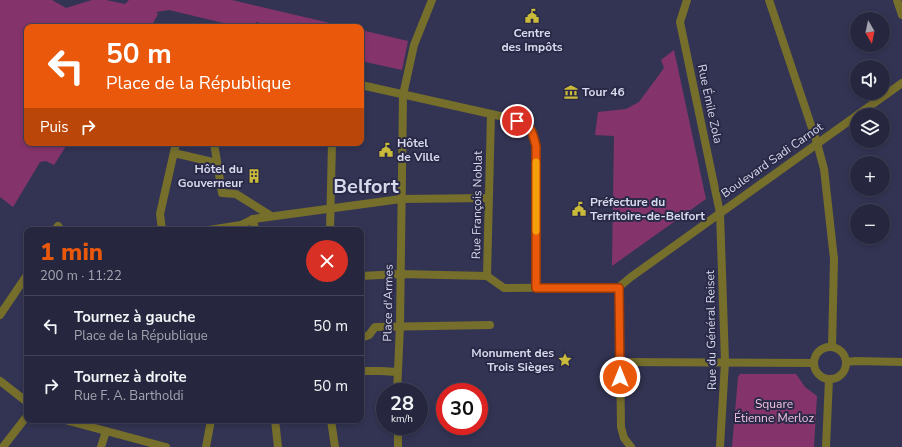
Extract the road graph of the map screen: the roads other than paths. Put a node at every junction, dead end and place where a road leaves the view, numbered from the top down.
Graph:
1 (432, 0) edge
2 (687, 0) edge
3 (769, 0) edge
4 (897, 0) edge
5 (902, 15) edge
6 (902, 83) edge
7 (364, 86) edge
8 (403, 95) junction
9 (491, 114) junction
10 (817, 143) junction
11 (175, 146) edge
12 (214, 146) edge
13 (332, 146) edge
14 (174, 153) junction
15 (217, 163) junction
16 (488, 198) junction
17 (401, 199) junction
18 (330, 207) junction
19 (720, 213) junction
20 (271, 216) junction
21 (254, 219) junction
22 (162, 227) edge
23 (227, 227) edge
24 (255, 227) edge
25 (330, 227) edge
26 (400, 274) junction
27 (364, 276) edge
28 (487, 276) junction
29 (24, 279) edge
30 (536, 288) junction
31 (619, 288) junction
32 (0, 315) edge
33 (490, 325) dead end
34 (400, 326) junction
35 (364, 337) edge
36 (832, 347) junction
37 (620, 362) junction
38 (725, 362) junction
39 (846, 362) junction
40 (902, 362) edge
41 (814, 363) junction
42 (364, 371) edge
43 (397, 372) junction
44 (829, 379) junction
45 (397, 383) edge
46 (3, 384) edge
47 (24, 400) edge
48 (24, 420) edge
49 (79, 423) edge
50 (210, 423) edge
51 (275, 423) edge
52 (331, 423) edge
53 (106, 431) junction
54 (398, 435) edge
55 (3, 447) edge
56 (101, 447) edge
57 (166, 447) edge
58 (206, 447) edge
59 (278, 447) edge
60 (335, 447) edge
61 (398, 447) edge
62 (631, 447) edge
63 (720, 447) edge
64 (826, 447) edge

1 - 8 street, Place d'Armes
2 - 19 street, Rue Émile Zola
3 - 10 street
4 - 5 street
6 - 10 street, Boulevard Sadi Carnot
7 - 8 street
8 - 9 street
8 - 17 street, Place d'Armes
9 - 16 street, Rue François Noblat
9 - 30 street
10 - 19 street, Boulevard Sadi Carnot
10 - 36 street
11 - 14 street
12 - 15 street
13 - 18 street
14 - 15 street
14 - 22 street
15 - 20 street
16 - 17 street
16 - 28 street, Rue François Noblat
17 - 18 street
17 - 26 street, Place d'Armes
18 - 20 street
18 - 25 street
19 - 31 street, Boulevard Sadi Carnot
19 - 38 street, Rue du Général Reiset
20 - 21 street
21 - 23 street
21 - 24 street
26 - 27 street
26 - 28 street
26 - 34 street, Place d'Armes
28 - 30 street, Rue François Noblat
29 - 32 street
30 - 31 street
31 - 37 street
33 - 34 street
34 - 35 street
34 - 43 street, Place d'Armes
36 - 39 street
36 - 41 street
37 - 38 street
37 - 62 street
38 - 41 street
38 - 63 street, Rue du Général Reiset
39 - 40 street
39 - 44 street
41 - 44 street
42 - 43 street
43 - 45 street, Place d'Armes
44 - 64 street
46 - 47 street
48 - 55 street
49 - 53 street
50 - 58 street
51 - 59 street
52 - 60 street
53 - 56 street
53 - 57 street
54 - 61 street

